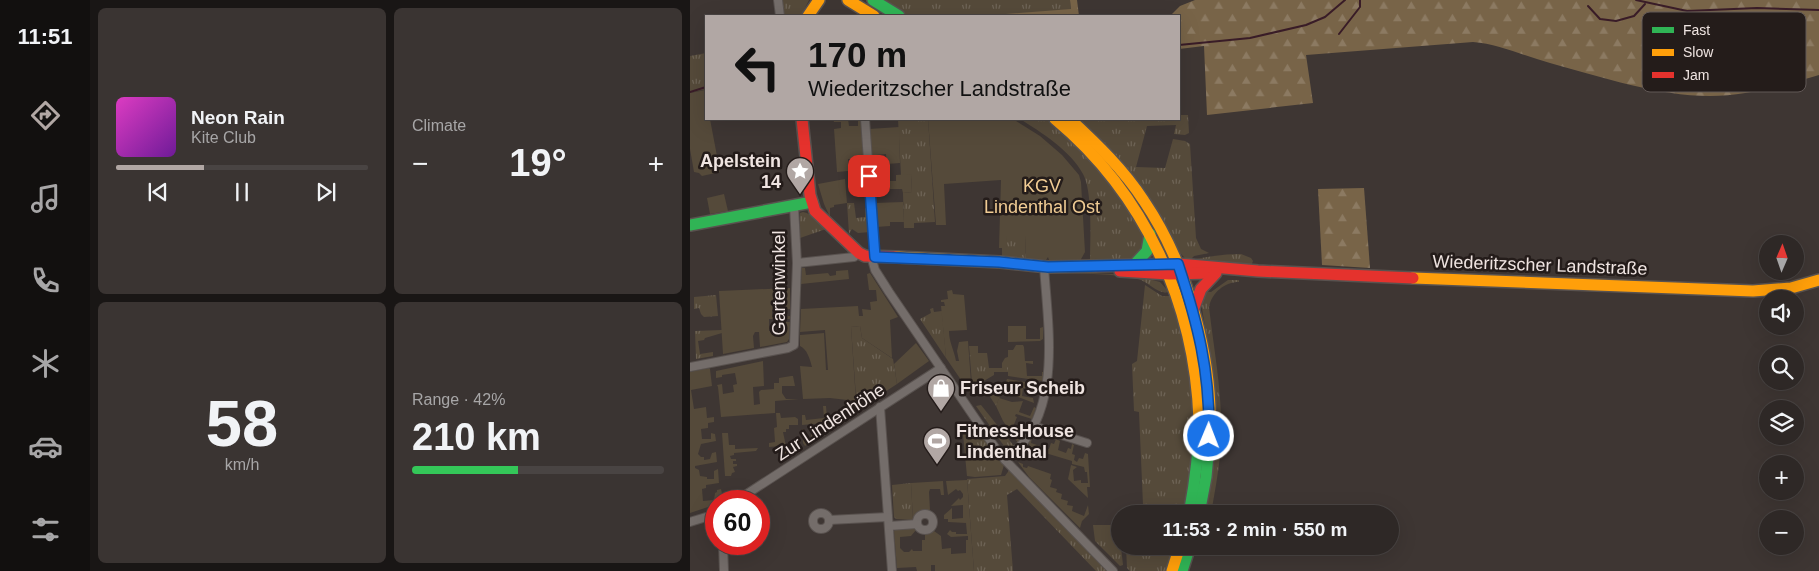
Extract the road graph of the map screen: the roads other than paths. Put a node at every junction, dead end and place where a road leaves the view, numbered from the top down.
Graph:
1 (778, 0) edge
2 (848, 0) edge
3 (873, 0) edge
4 (780, 15) edge
5 (872, 15) edge
6 (897, 15) edge
7 (802, 120) edge
8 (865, 120) edge
9 (1056, 120) edge
10 (1071, 120) edge
11 (812, 202) junction
12 (794, 206) junction
13 (690, 225) edge
14 (1150, 234) junction
15 (854, 257) dead end
16 (873, 257) junction
17 (796, 264) junction
18 (1135, 264) junction
19 (1048, 267) junction
20 (1167, 269) junction
21 (1179, 269) junction
22 (1258, 271) junction
23 (1216, 273) junction
24 (1819, 280) edge
25 (1192, 310) junction
26 (690, 367) edge
27 (941, 368) junction
28 (880, 407) junction
29 (1033, 426) junction
30 (1086, 443) dead end
31 (1005, 460) junction
32 (753, 490) edge
33 (1191, 505) edge
34 (1200, 505) edge
35 (888, 516) junction
36 (705, 519) edge
37 (830, 520) dead end
38 (690, 522) edge
39 (917, 524) dead end
40 (888, 526) junction
41 (723, 555) edge
42 (1177, 555) edge
43 (1187, 555) edge
44 (724, 571) edge
45 (892, 571) edge
46 (1113, 571) edge
47 (1172, 571) edge
48 (1182, 571) edge

1 - 4 street
2 - 5 street
3 - 6 street
7 - 11 street
8 - 16 street
9 - 14 street
10 - 21 street
11 - 12 street
11 - 16 street
12 - 13 street
12 - 17 street, Gartenwinkel
14 - 18 street
14 - 20 street
15 - 17 street
16 - 19 street, Wiederitzscher Landstraße
16 - 27 street
17 - 26 street, Gartenwinkel
18 - 19 street, Wiederitzscher Landstraße
18 - 20 street, Wiederitzscher Landstraße
19 - 20 street, Wiederitzscher Landstraße
19 - 29 street
20 - 21 street, Wiederitzscher Landstraße
20 - 33 street
21 - 22 street, Wiederitzscher Landstraße
21 - 23 street, Wiederitzscher Landstraße
21 - 25 street
22 - 23 street, Wiederitzscher Landstraße
22 - 24 street, Wiederitzscher Landstraße
23 - 25 street
25 - 34 street
27 - 28 street, Zur Lindenhöhe
27 - 31 street
28 - 32 street, Zur Lindenhöhe
28 - 35 street
29 - 30 street
29 - 31 street
31 - 46 street
35 - 37 street
35 - 40 street
36 - 38 street
39 - 40 street
40 - 45 street
41 - 44 street
42 - 47 street
43 - 48 street

